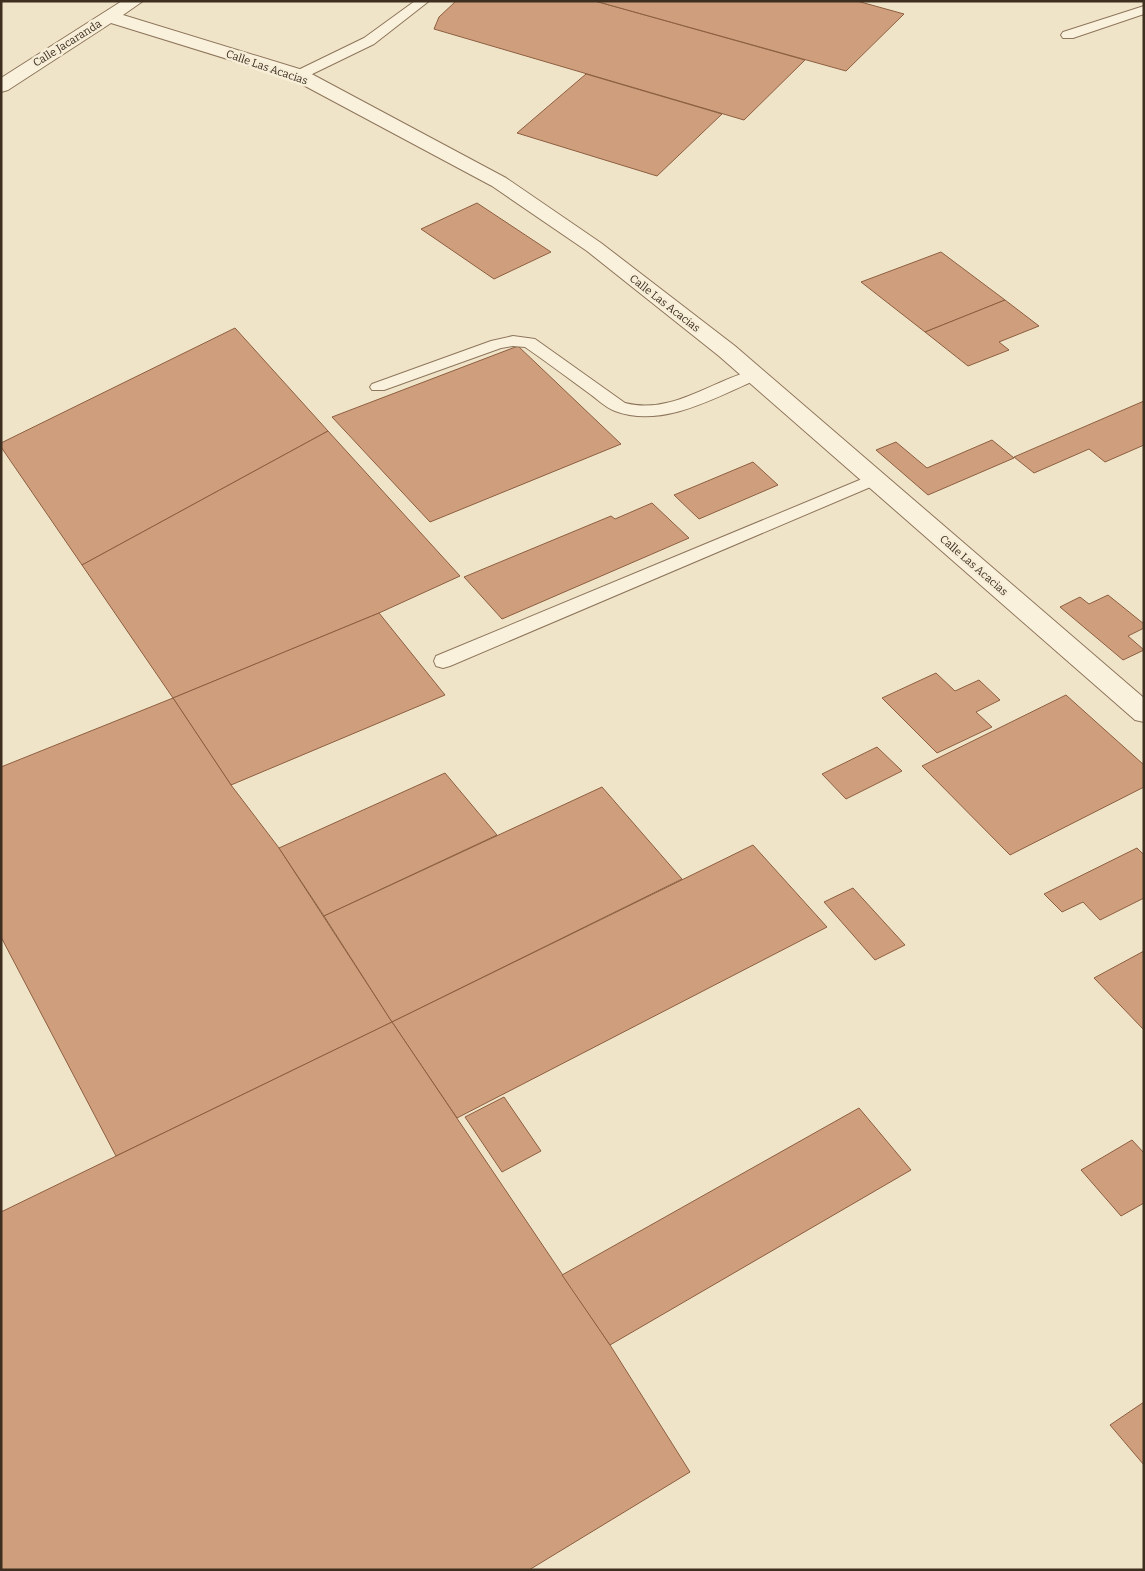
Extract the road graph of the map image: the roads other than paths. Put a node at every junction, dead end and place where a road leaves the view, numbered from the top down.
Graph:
1 (134, 1) edge
2 (423, 1) edge
3 (1144, 10) edge
4 (110, 16) junction
5 (1068, 35) dead end
6 (299, 75) junction
7 (1, 86) edge
8 (754, 375) junction
9 (378, 387) dead end
10 (874, 479) junction
11 (443, 661) dead end
12 (1144, 713) edge

1 - 4 street, Calle Jacaranda
2 - 6 lane
3 - 5 lane
4 - 6 street, Calle Las Acacias
4 - 7 street, Calle Jacaranda
6 - 8 street, Calle Las Acacias
8 - 9 lane
8 - 10 street, Calle Las Acacias
10 - 11 lane
10 - 12 street, Calle Las Acacias

